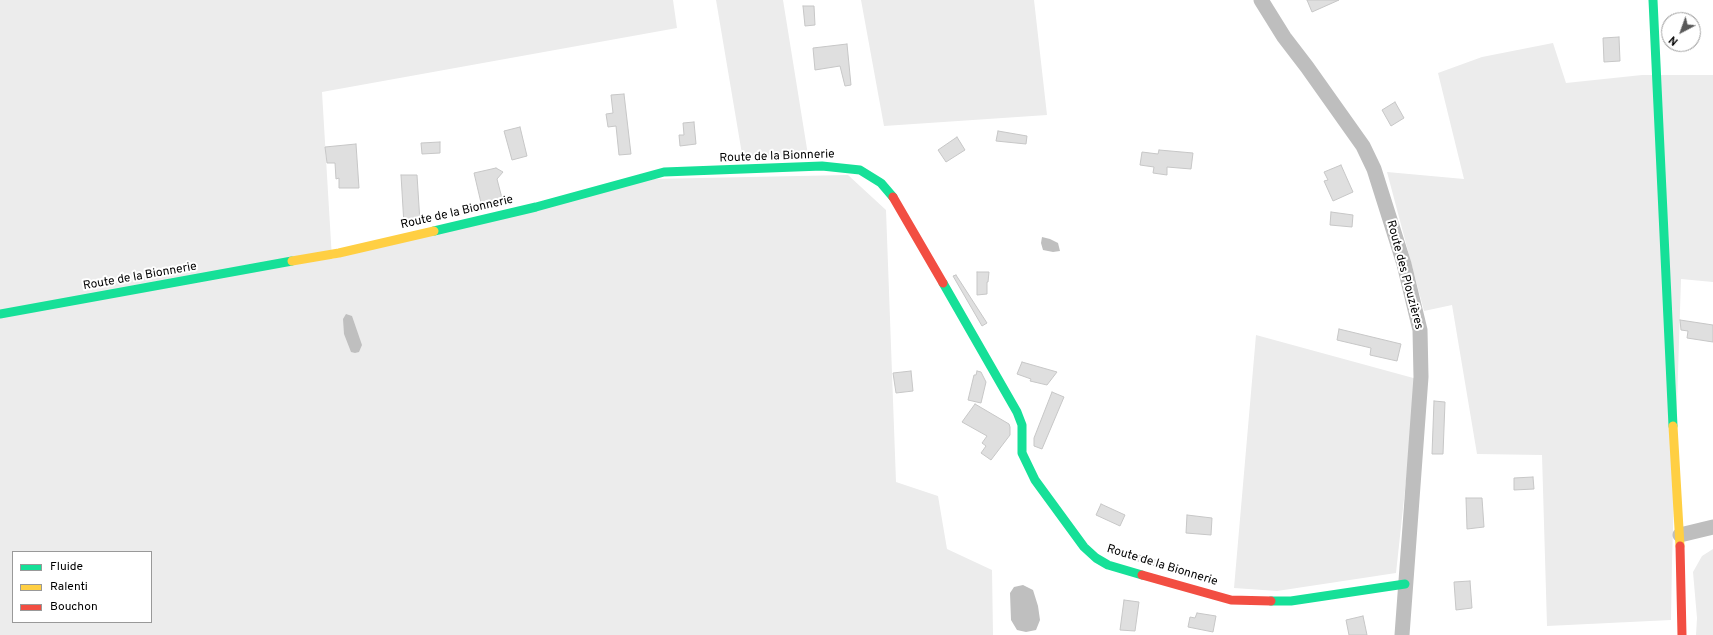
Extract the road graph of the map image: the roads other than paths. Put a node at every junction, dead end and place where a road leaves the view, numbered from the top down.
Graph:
1 (1261, 0) edge
2 (1653, 0) edge
3 (0, 314) edge
4 (1713, 527) edge
5 (1680, 535) junction
6 (1405, 584) junction
7 (1402, 635) edge
8 (1682, 635) edge

1 - 6 street, Route des Plouzières
2 - 5 street
3 - 6 street, Route de la Bionnerie
4 - 5 street
5 - 8 street
6 - 7 street, Route des Plouzières

